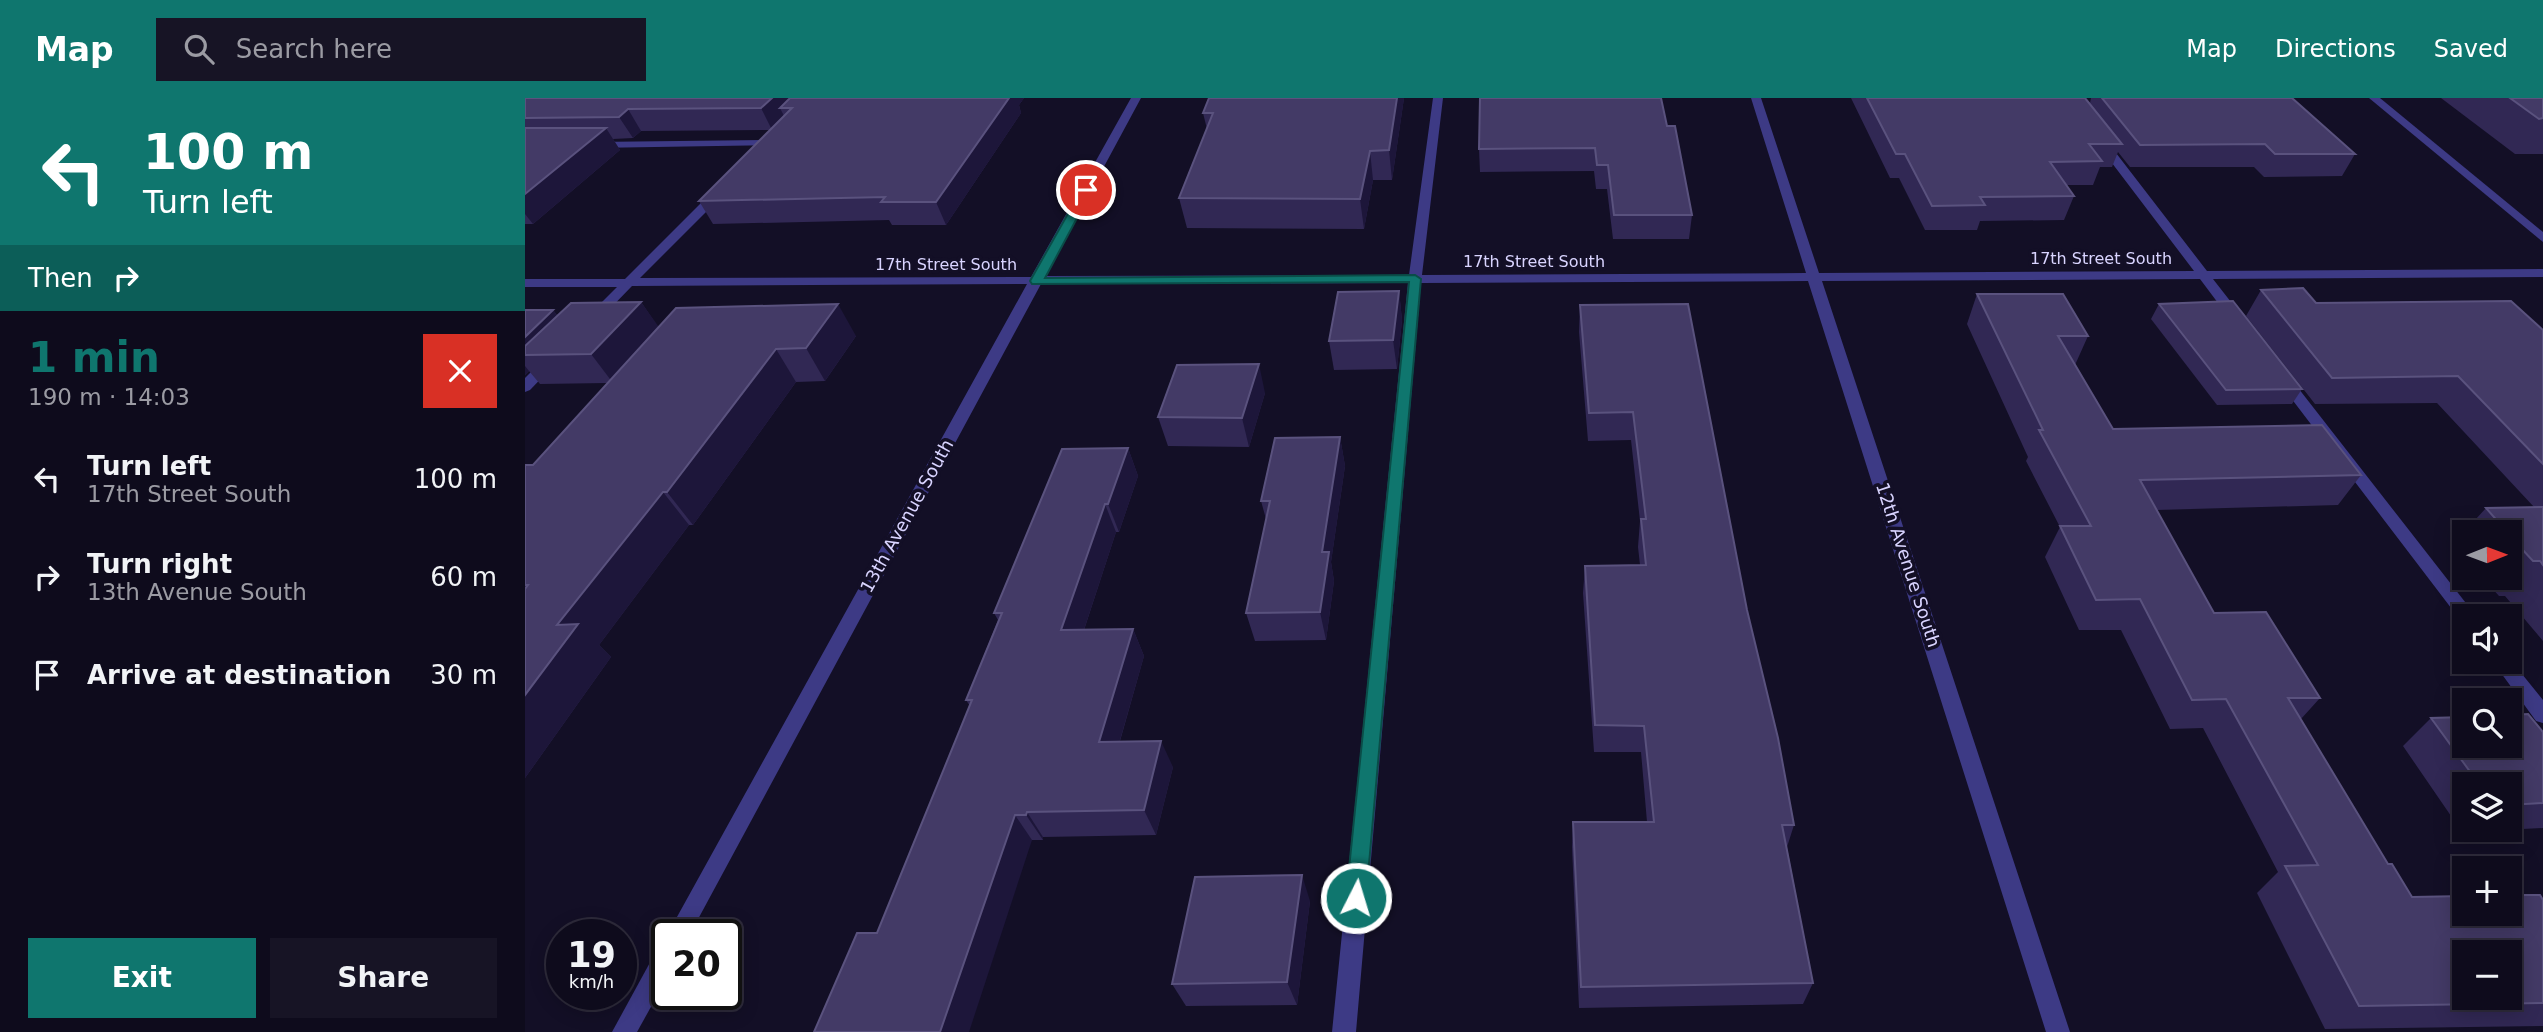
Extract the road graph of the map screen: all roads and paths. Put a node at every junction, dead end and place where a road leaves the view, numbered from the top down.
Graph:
1 (1136, 98) edge
2 (1438, 98) edge
3 (1756, 98) edge
4 (2374, 98) edge
5 (2093, 131) edge
6 (768, 144) edge
7 (579, 145) edge
8 (729, 183) edge
9 (2543, 238) edge
10 (2543, 272) edge
11 (2203, 274) junction
12 (1816, 277) junction
13 (1415, 279) junction
14 (1037, 281) junction
15 (630, 282) junction
16 (525, 283) edge
17 (582, 329) edge
18 (2245, 330) edge
19 (563, 349) edge
20 (2271, 363) edge
21 (525, 387) edge
22 (2458, 604) edge
23 (2511, 674) edge
24 (2543, 715) edge
25 (686, 919) edge
26 (651, 983) edge
27 (624, 1032) edge
28 (1343, 1032) edge
29 (2058, 1032) edge

1 - 14 street, 13th Avenue South
2 - 13 street
3 - 12 street, 12th Avenue South
4 - 9 street
5 - 11 street
6 - 7 street
8 - 15 street
10 - 11 street, 17th Street South
11 - 12 street, 17th Street South
11 - 18 street
12 - 13 street, 17th Street South
12 - 29 street, 12th Avenue South
13 - 14 street, 17th Street South
13 - 28 street
14 - 15 street, 17th Street South
14 - 25 street, 13th Avenue South
15 - 16 street, 17th Street South
15 - 17 street
19 - 21 street
20 - 22 street
23 - 24 street
26 - 27 street

